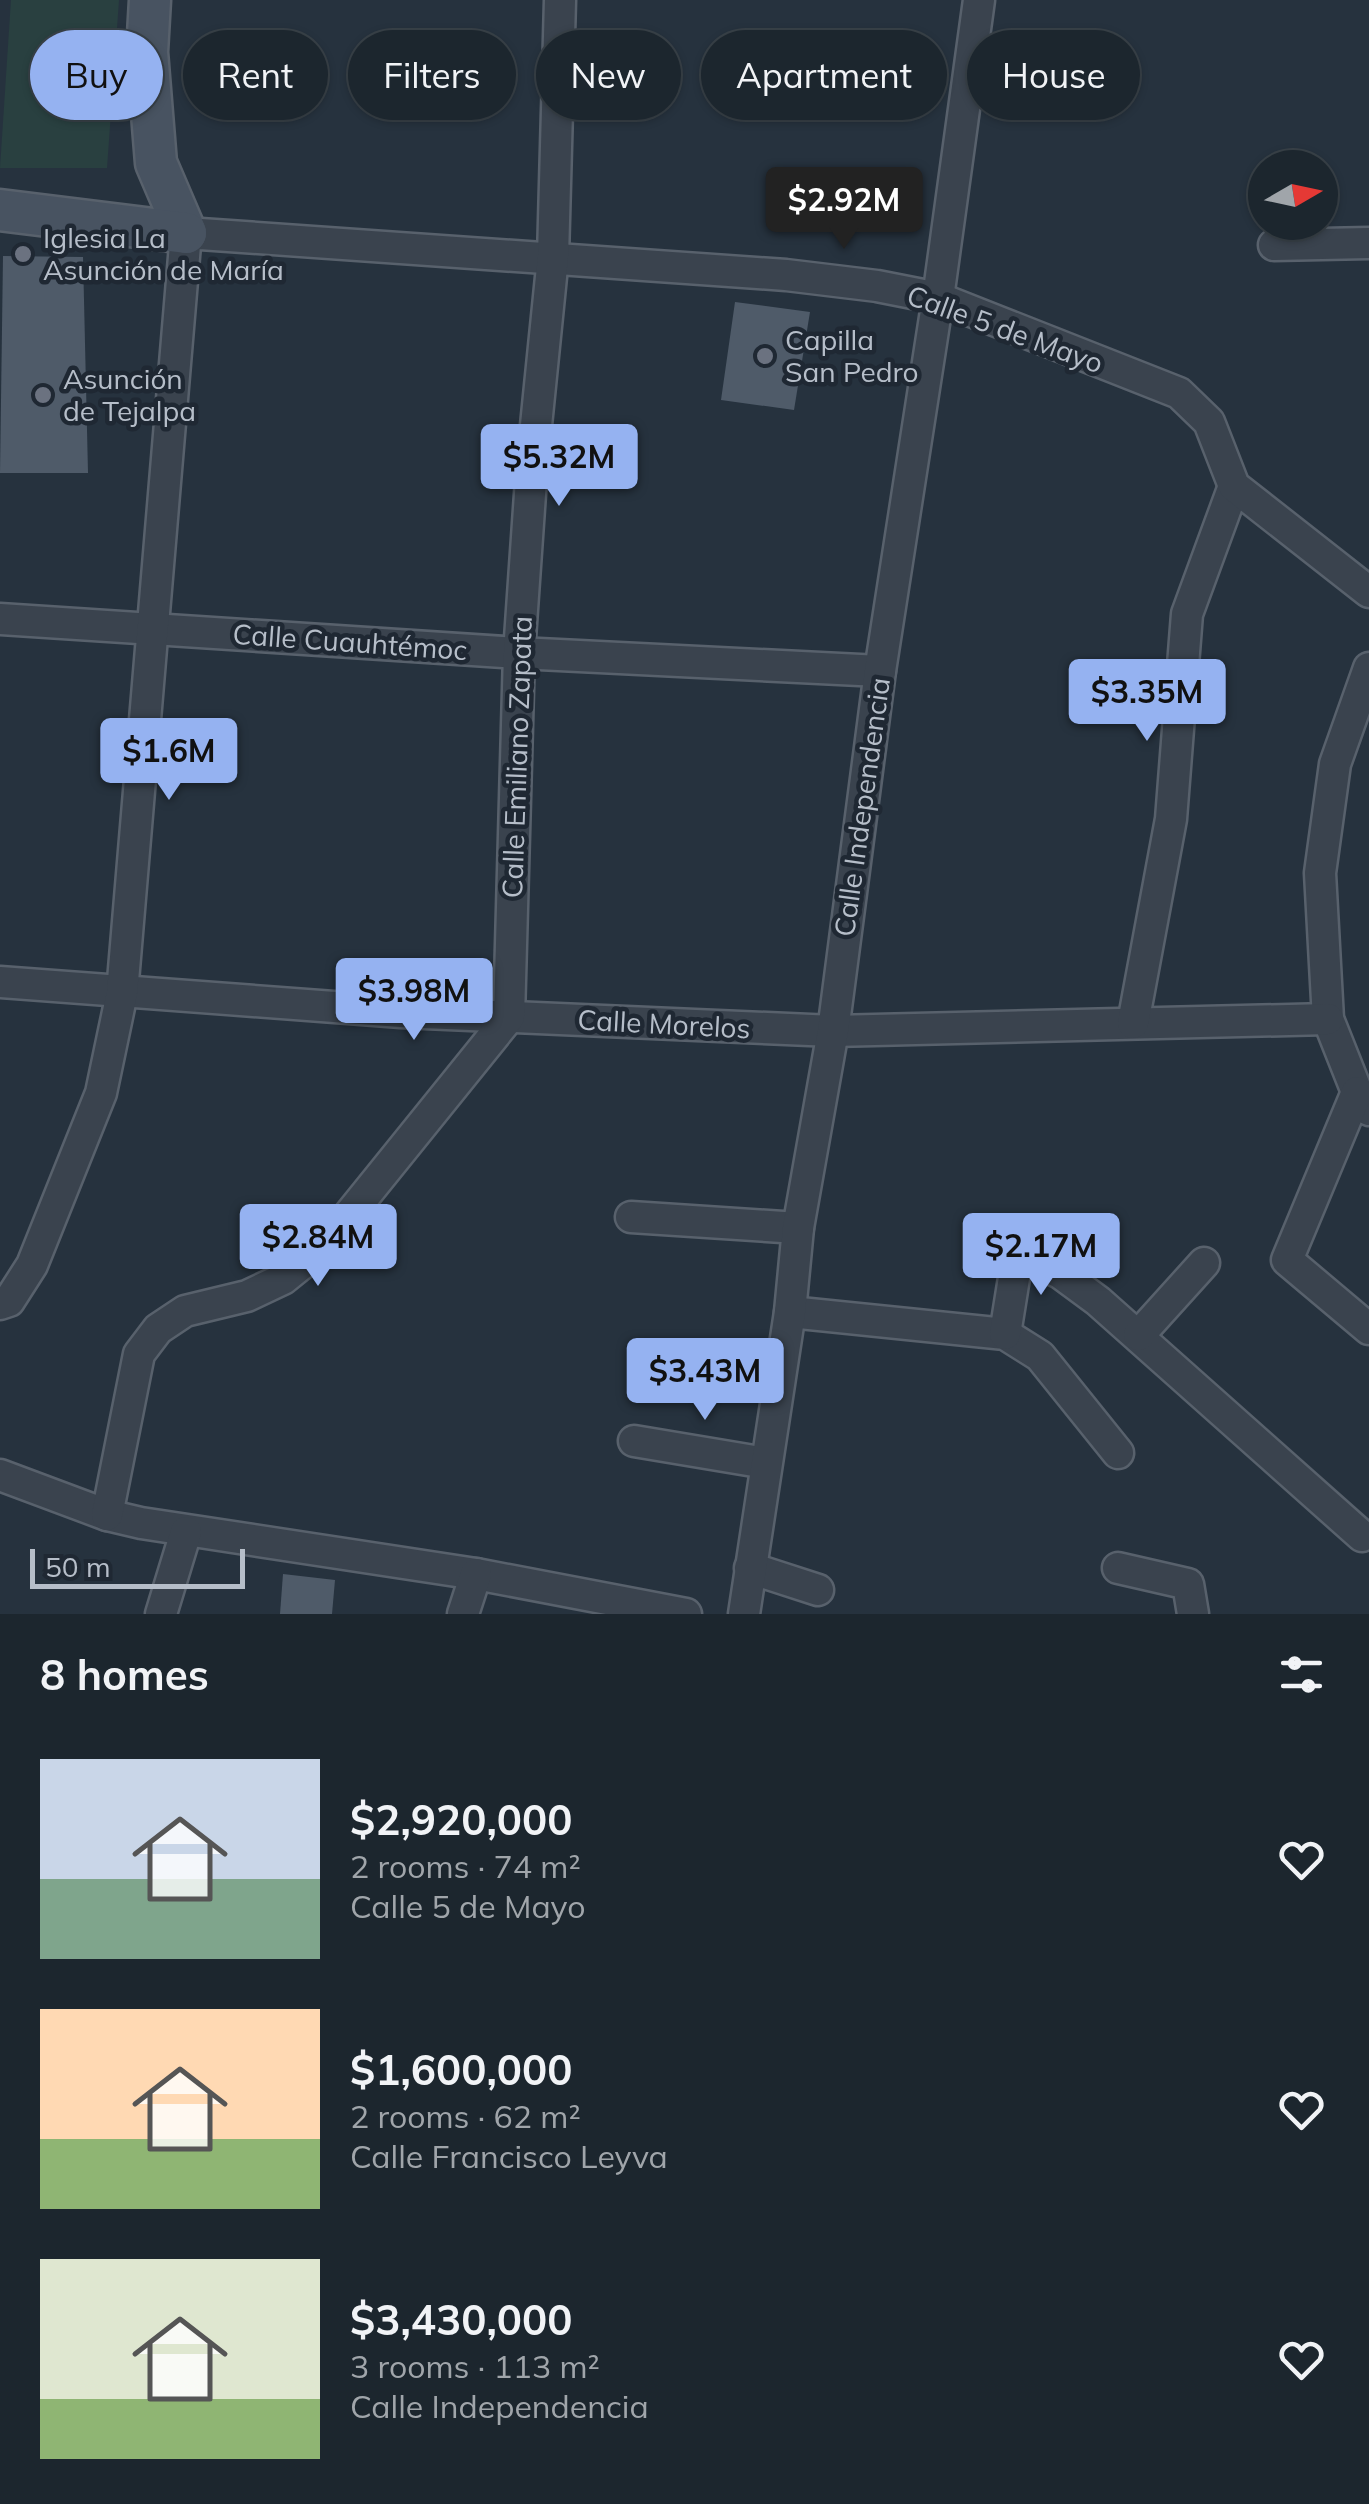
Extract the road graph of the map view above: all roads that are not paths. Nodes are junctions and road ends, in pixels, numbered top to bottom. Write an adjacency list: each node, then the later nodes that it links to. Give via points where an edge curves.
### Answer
1 (150, 0): 5 (street, via 156,163)
2 (560, 0): 8 (street, Calle Emiliano Zapata)
3 (979, 0): 9 (street, Calle Independencia)
4 (0, 210): 5 (street)
5 (186, 232): 8 (street, Calle 5 de Mayo); 13 (street)
6 (1369, 243): 7 (street)
7 (1274, 245)
8 (553, 258): 9 (street, Calle 5 de Mayo, via 786,276); 14 (street, Calle Emiliano Zapata)
9 (938, 298): 10 (street, Calle 5 de Mayo, via 1180,393 1209,422); 16 (street, Calle Independencia)
10 (1234, 486): 11 (street); 21 (street, via 1188,614 1170,819)
11 (1369, 592)
12 (0, 620): 13 (street, Calle Cuauhtémoc)
13 (154, 630): 14 (street, Calle Cuauhtémoc); 18 (street)
14 (519, 654): 16 (street, Calle Cuauhtémoc); 19 (street, Calle Emiliano Zapata)
15 (1369, 668): 20 (street, via 1334,764 1320,874)
16 (880, 671): 22 (street, Calle Independencia)
17 (0, 982): 18 (street, Calle Morelos)
18 (122, 993): 19 (street, Calle Morelos); 27 (street, via 101,1094 32,1264 9,1302)
19 (509, 1017): 22 (street, Calle Morelos); 36 (street, via 324,1245 282,1279 184,1312 158,1329 139,1354)
20 (1328, 1019): 21 (street, Calle Morelos); 23 (street)
21 (1132, 1022): 22 (street, Calle Morelos)
22 (833, 1031): 25 (street, Calle Independencia)
23 (1363, 1101): 29 (street, via 1287,1260)
24 (631, 1217): 25 (street)
25 (798, 1228): 28 (street, Calle Independencia)
26 (1204, 1263): 31 (street)
27 (0, 1304)
28 (790, 1312): 30 (street); 34 (street, Calle Independencia)
29 (1369, 1329)
30 (1005, 1334): 31 (street, via 1018,1253 1060,1273); 33 (street, via 1040,1356)
31 (1139, 1335): 38 (street)
32 (634, 1442): 34 (street)
33 (1118, 1453)
34 (766, 1463): 39 (street, Calle Independencia)
35 (0, 1474): 36 (street)
36 (107, 1515): 37 (street)
37 (186, 1532): 41 (street); 44 (street)
38 (1362, 1536)
39 (750, 1568): 42 (street); 47 (street, Calle Independencia)
40 (1118, 1568): 48 (street, via 1188,1584)
41 (476, 1574): 43 (street); 45 (street)
42 (818, 1590)
43 (582, 1604): 46 (street)
44 (161, 1614)
45 (463, 1614)
46 (686, 1614)
47 (744, 1614)
48 (1193, 1614)

